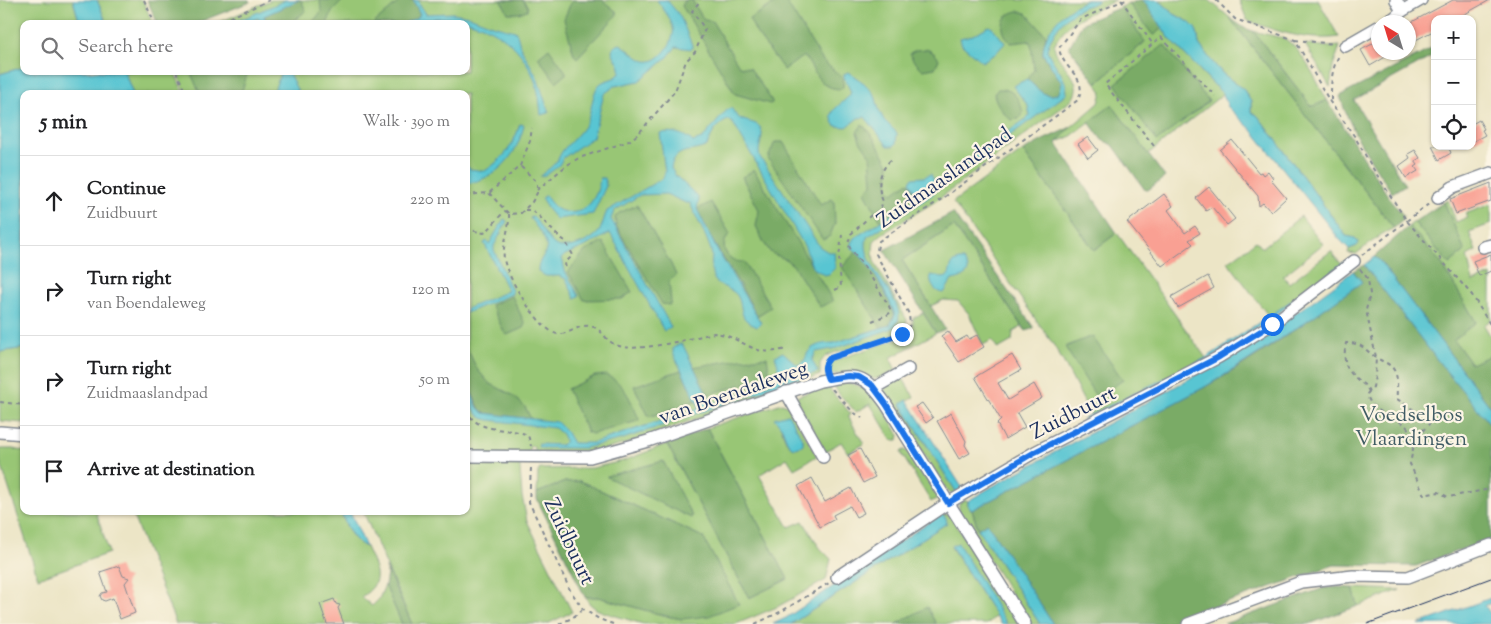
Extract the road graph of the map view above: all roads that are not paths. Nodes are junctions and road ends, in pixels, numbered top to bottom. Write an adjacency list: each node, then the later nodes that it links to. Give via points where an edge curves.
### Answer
1 (1396, 0): 3 (street)
2 (1421, 0): 3 (street)
3 (1402, 10): 4 (street)
4 (1397, 15)
5 (1371, 31): 6 (street)
6 (1345, 46)
7 (1491, 172): 8 (street, via 1453,187)
8 (1438, 198)
9 (1354, 261): 17 (street, Zuidbuurt, via 1272,324 1219,357 1035,452)
10 (908, 369): 11 (street)
11 (874, 388): 12 (street, van Boendaleweg, via 859,377 848,376); 17 (street, van Boendaleweg)
12 (786, 392): 15 (street, van Boendaleweg, via 648,441 590,457); 16 (street)
13 (0, 432): 14 (street)
14 (20, 434)
15 (470, 456)
16 (823, 457)
17 (948, 503): 19 (street, Zuidbuurt); 20 (street, van Boendaleweg)
18 (1491, 545): 21 (street, via 1408,577 1353,576 1301,582)
19 (837, 577)
20 (1025, 624)
21 (1188, 624)

